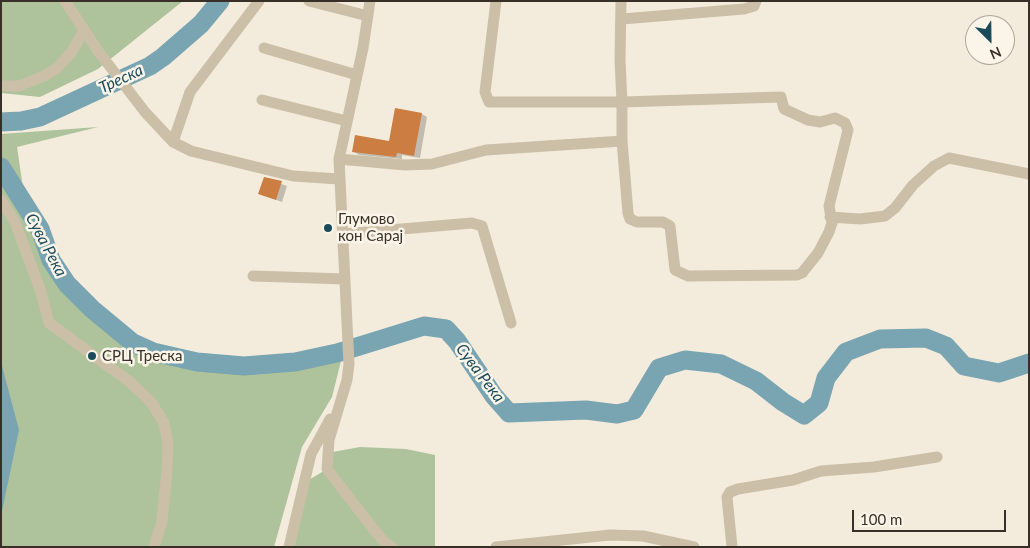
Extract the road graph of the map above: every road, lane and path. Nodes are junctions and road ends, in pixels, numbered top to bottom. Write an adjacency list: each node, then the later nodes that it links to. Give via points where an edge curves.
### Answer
1 (259, 1): 18 (street, via 190,92)
2 (309, 1): 8 (street)
3 (370, 1): 8 (street)
4 (496, 1): 15 (street, via 485,92 489,102)
5 (621, 1): 9 (street)
6 (756, 1): 9 (street, via 754,6 744,9)
7 (66, 3): 10 (street)
8 (368, 16): 12 (street)
9 (622, 20): 15 (street)
10 (84, 30): 13 (street, via 71,53 56,68 19,86); 18 (street)
11 (264, 48): 12 (street)
12 (357, 75): 16 (street)
13 (1, 86)
14 (262, 100): 16 (street)
15 (622, 102): 17 (street); 23 (street, via 781,98 784,109 808,120 820,122 835,118 845,123 848,130 829,206)
16 (347, 121): 19 (street)
17 (622, 141): 19 (street, via 486,150 432,164); 23 (street, via 628,213 634,221 663,222 670,226 675,270 688,276 802,273 829,232)
18 (173, 142): 21 (street, via 191,151 293,176)
19 (339, 159): 21 (street)
20 (1029, 174): 23 (street, via 949,158 934,166 913,185 885,216 860,219)
21 (338, 179): 24 (street)
22 (1, 200): 32 (street, via 15,222 49,323 130,382 151,402 164,423 168,444 167,470 162,521)
23 (830, 217)
24 (343, 234): 26 (street); 27 (street, via 472,223 482,226)
25 (253, 276): 26 (street)
26 (345, 279): 28 (street, via 349,364)
27 (511, 323)
28 (340, 402): 30 (street, via 329,440); 31 (street, via 311,454)
29 (937, 458): 37 (street, via 821,471 730,492 727,497)
30 (327, 469): 31 (street, via 307,481); 34 (street, via 385,543)
31 (302, 491): 33 (street)
32 (154, 547)
33 (289, 547)
34 (392, 547)
35 (496, 547): 36 (street, via 610,535 643,536)
36 (694, 547)
37 (732, 547)

